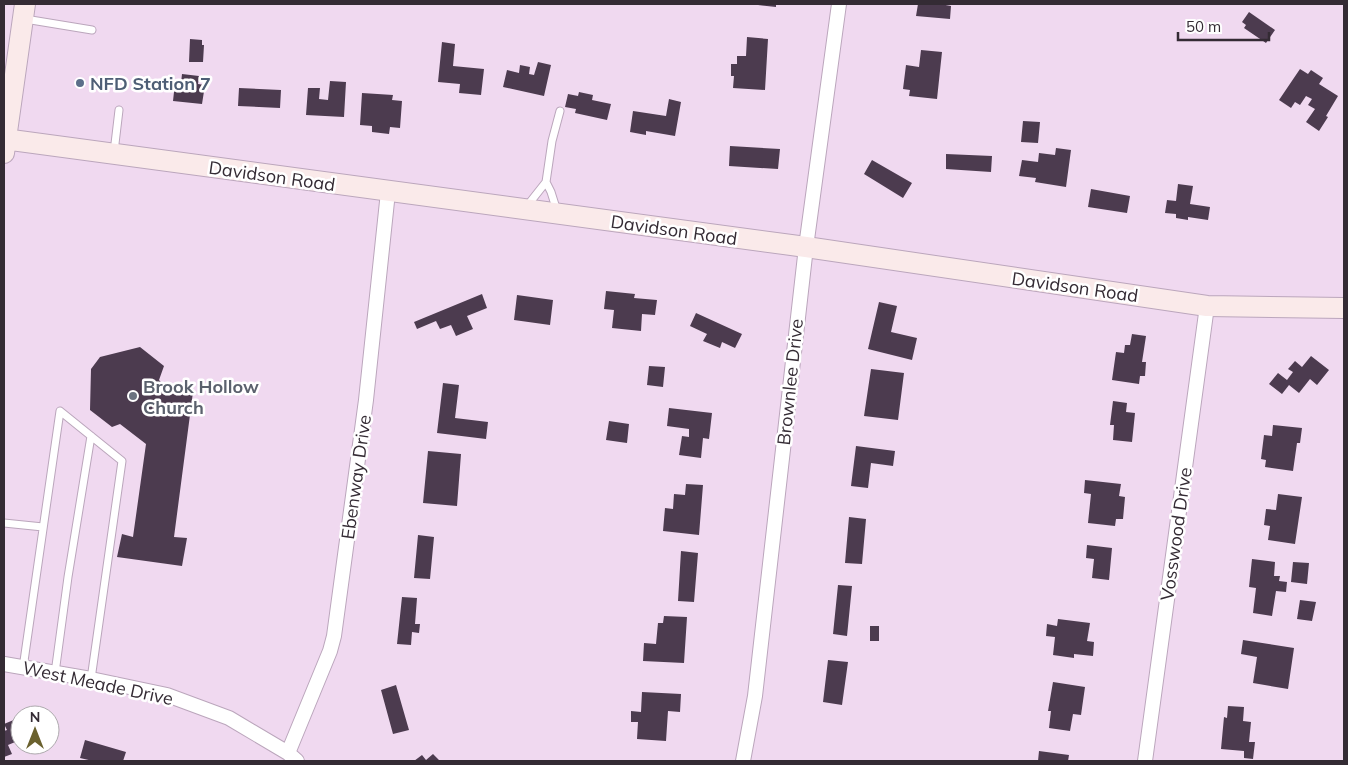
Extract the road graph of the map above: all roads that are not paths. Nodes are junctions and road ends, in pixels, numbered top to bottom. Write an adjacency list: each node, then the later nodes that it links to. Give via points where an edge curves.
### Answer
1 (839, 4): 12 (street, Brownlee Drive)
2 (24, 11): 3 (lane); 6 (street)
3 (92, 30)
4 (119, 110): 7 (lane)
5 (560, 110): 8 (lane)
6 (4, 144): 7 (street, Davidson Road)
7 (114, 154): 9 (street, Davidson Road)
8 (546, 182): 10 (lane); 11 (lane)
9 (388, 192): 10 (street, Davidson Road); 22 (street, Ebenway Drive, via 366,400 334,636)
10 (524, 210): 11 (street, Davidson Road)
11 (558, 215): 12 (street, Davidson Road)
12 (806, 247): 13 (street, Davidson Road); 23 (street, Brownlee Drive, via 755,696)
13 (1206, 306): 14 (street, Davidson Road); 24 (street, Vosswood Drive)
14 (1344, 308)
15 (90, 436): 17 (lane, via 60,411); 20 (lane); 21 (lane, via 122,461)
16 (4, 523): 17 (lane)
17 (43, 527): 19 (lane)
18 (4, 664): 19 (street, West Meade Drive)
19 (23, 668): 20 (street, West Meade Drive)
20 (55, 673): 21 (street, West Meade Drive)
21 (91, 679): 22 (street, West Meade Drive, via 167,695 229,718)
22 (293, 757)
23 (743, 761)
24 (1145, 761)

